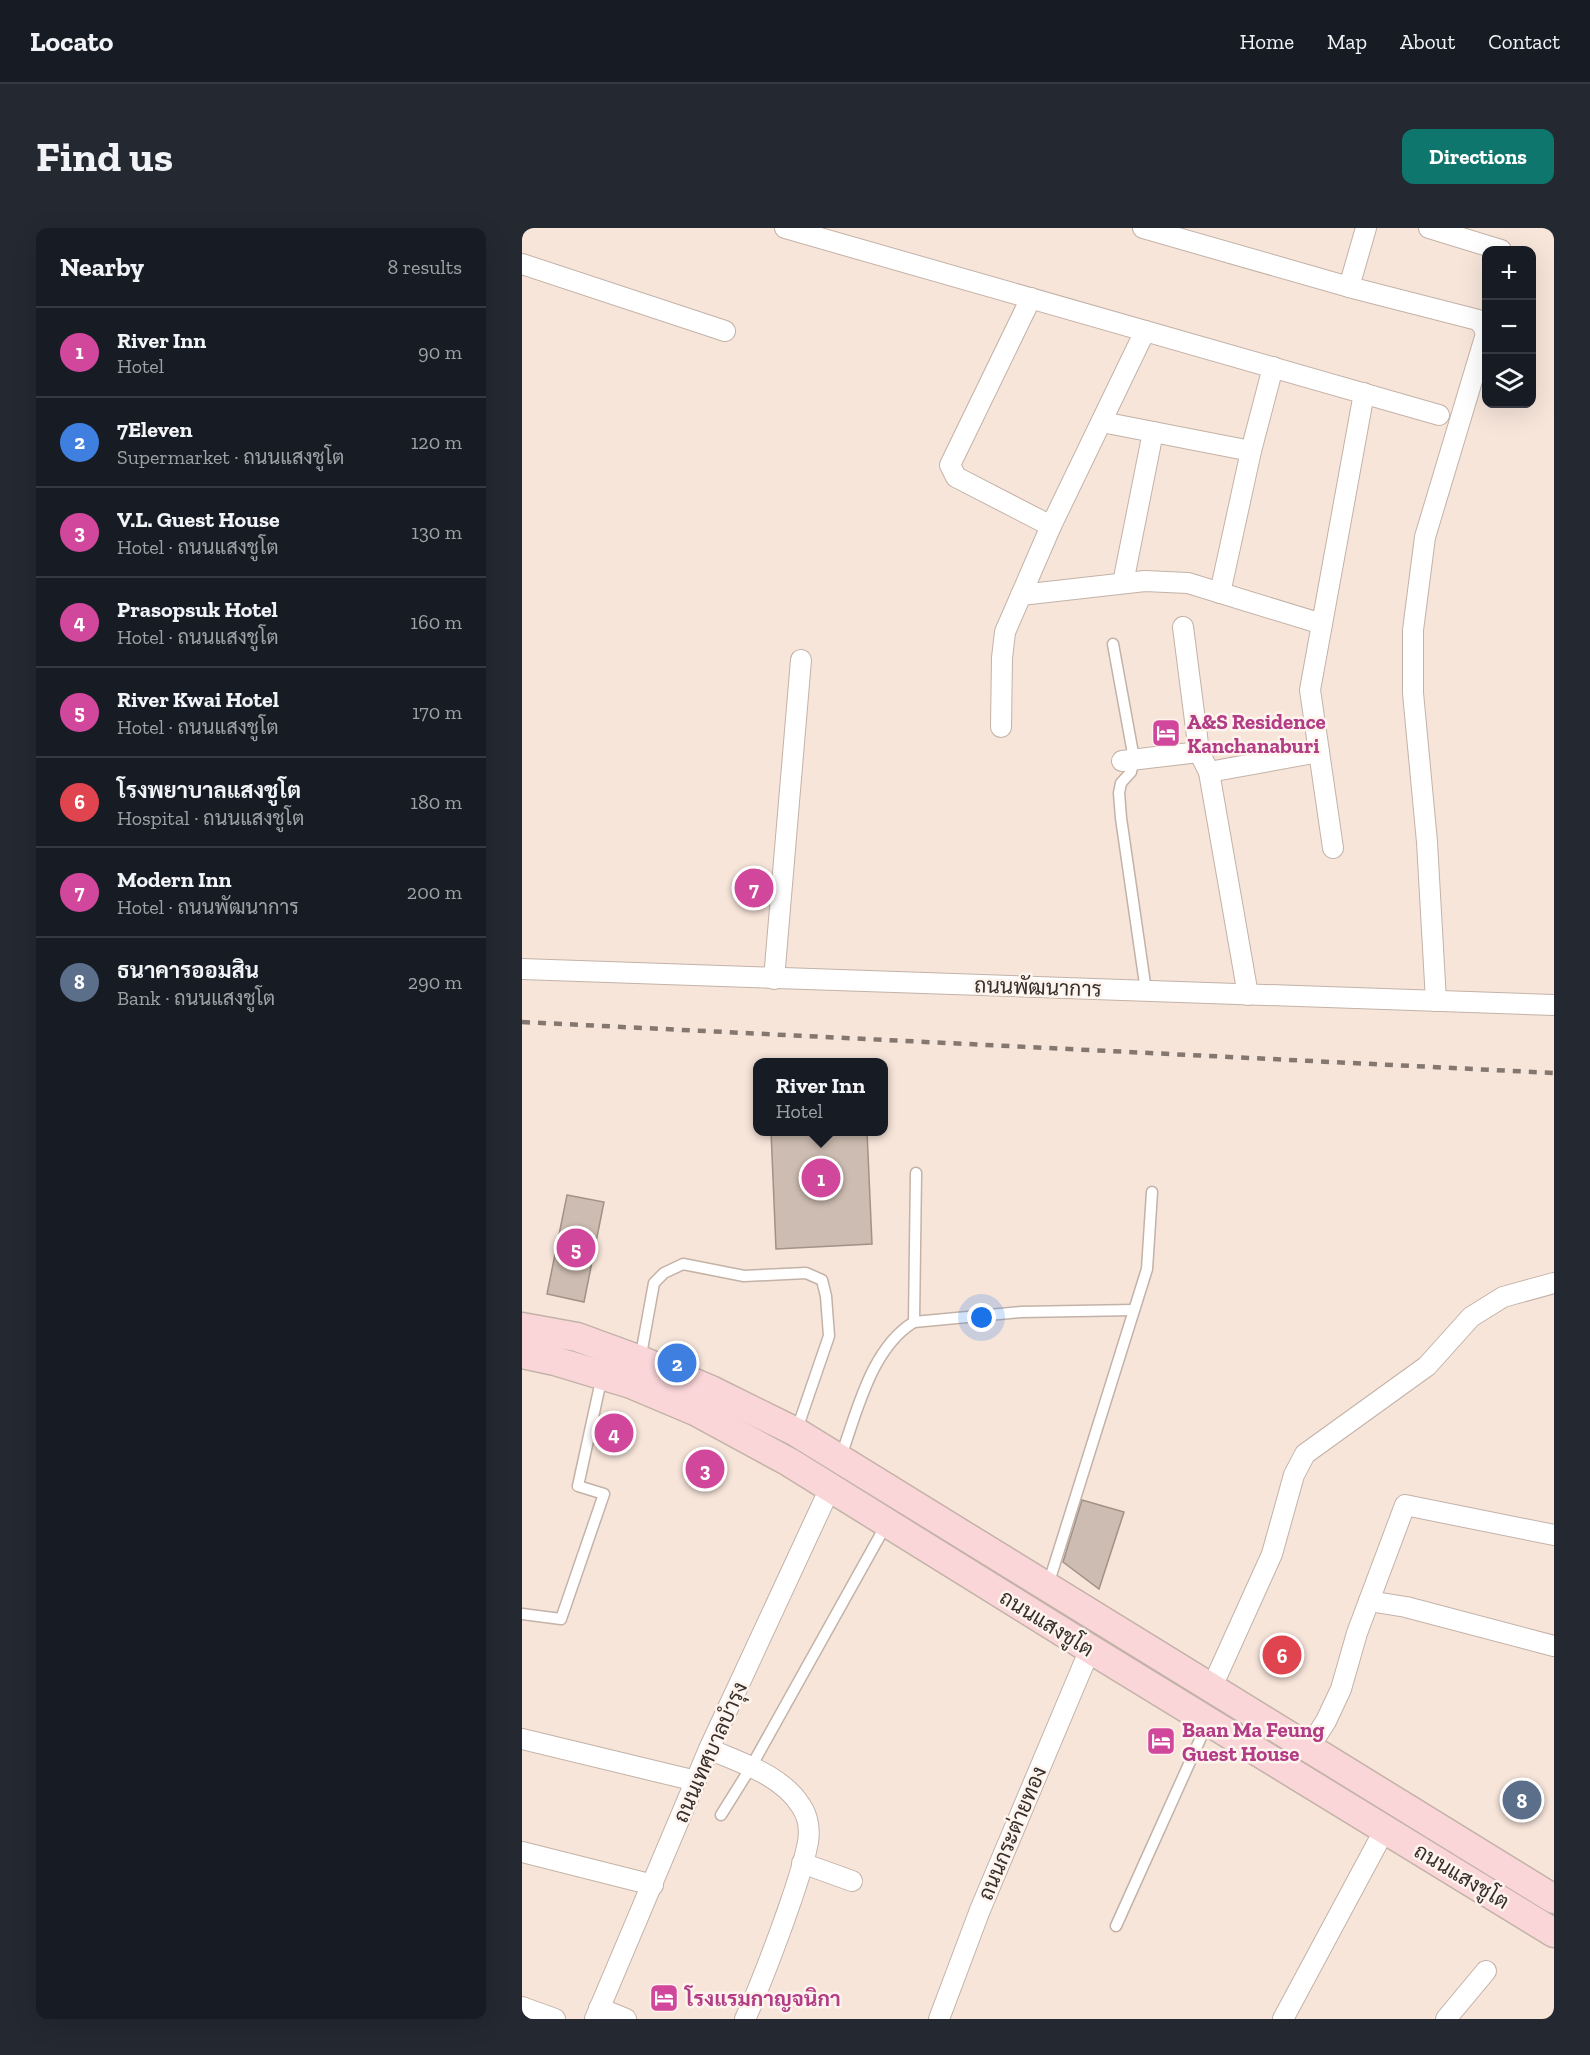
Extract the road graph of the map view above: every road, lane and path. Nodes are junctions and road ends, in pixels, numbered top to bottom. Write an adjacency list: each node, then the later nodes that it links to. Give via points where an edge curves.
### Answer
1 (785, 228): 8 (street)
2 (1143, 228): 7 (street)
3 (1366, 228): 7 (street)
4 (1429, 228): 5 (street)
5 (1488, 246)
6 (522, 264): 9 (street)
7 (1349, 287): 35 (street, via 1478,320 1486,334 1425,537 1413,630 1413,693)
8 (1031, 298): 10 (street); 17 (street, via 950,465 956,477)
9 (725, 331)
10 (1145, 331): 11 (street); 14 (street)
11 (1273, 367): 12 (street); 16 (street)
12 (1364, 393): 13 (street); 21 (street)
13 (1439, 415)
14 (1102, 422): 15 (street); 17 (street)
15 (1153, 432): 16 (street); 18 (street)
16 (1251, 451): 19 (street)
17 (1051, 526): 20 (street)
18 (1123, 583): 19 (street, via 1188,583); 20 (street)
19 (1220, 593): 21 (street)
20 (1021, 595): 25 (street, via 1005,632)
21 (1322, 624): 27 (street, via 1310,690)
22 (1184, 627): 26 (street)
23 (1113, 644): 28 (lane)
24 (801, 660): 32 (street)
25 (1001, 728)
26 (1198, 752): 28 (street); 29 (street)
27 (1319, 752): 29 (street); 30 (street)
28 (1128, 760): 33 (lane, via 1131,772 1121,783 1119,793)
29 (1209, 772): 34 (street)
30 (1333, 848)
31 (522, 969): 32 (street, ถนนพัฒนาการ)
32 (774, 979): 33 (street, ถนนพัฒนาการ)
33 (1146, 991): 34 (street, ถนนพัฒนาการ)
34 (1248, 994): 35 (street, ถนนพัฒนาการ)
35 (1436, 1001): 36 (street, ถนนพัฒนาการ)
36 (1554, 1005)
37 (916, 1173): 41 (lane)
38 (1152, 1192): 40 (lane, via 1149,1257)
39 (1554, 1283): 56 (street, via 1503,1297 1471,1317 1427,1366 1305,1454 1294,1475 1272,1554)
40 (1134, 1310): 41 (lane, via 1021,1312); 51 (lane)
41 (914, 1322): 47 (lane, via 889,1343 873,1370)
42 (522, 1327): 44 (main road, ถนนแสงชูโต, via 577,1337)
43 (522, 1353): 45 (main road, ถนนแสงชูโต)
44 (635, 1372): 45 (main road, ถนนแสงชูโต); 46 (main road, ถนนแสงชูโต, via 711,1390); 46 (lane, via 654,1283 664,1273 683,1264 744,1276 813,1275 822,1280 829,1336); 48 (main road, ถนนแสงชูโต)
45 (603, 1375): 53 (lane, via 578,1486 604,1494 600,1506 561,1619)
46 (796, 1432): 47 (main road, ถนนแสงชูโต)
47 (839, 1460): 51 (main road, ถนนแสงชูโต)
48 (830, 1488): 49 (main road, ถนนแสงชูโต); 59 (street, ถนนเทศบาลบำรุง)
49 (887, 1523): 55 (main road, ถนนแสงชูโต); 61 (lane)
50 (1554, 1535): 52 (street, via 1405,1505)
51 (1047, 1588): 56 (main road, ถนนแสงชูโต)
52 (1369, 1601): 54 (street); 60 (street, via 1341,1689)
53 (522, 1614)
54 (1554, 1646)
55 (1090, 1649): 57 (main road, ถนนแสงชูโต); 78 (street, ถนนกระต่ายทอง)
56 (1212, 1689): 60 (main road, ถนนแสงชูโต)
57 (1208, 1721): 64 (main road, ถนนแสงชูโต); 70 (lane)
58 (522, 1739): 62 (street)
59 (709, 1749): 61 (street); 62 (street, ถนนเทศบาลบำรุง)
60 (1308, 1749): 69 (main road, ถนนแสงชูโต)
61 (751, 1767): 63 (lane); 66 (street, via 783,1785 804,1811 808,1841)
62 (696, 1781): 68 (street, ถนนเทศบาลบำรุง)
63 (721, 1815)
64 (1385, 1829): 71 (main road, ถนนแสงชูโต); 79 (street)
65 (522, 1852): 68 (street)
66 (802, 1863): 67 (street); 77 (street, via 766,1972)
67 (852, 1881)
68 (653, 1885): 74 (street, ถนนเทศบาลบำรุง)
69 (1554, 1899)
70 (1116, 1926)
71 (1554, 1933)
72 (1486, 1971): 80 (street)
73 (522, 2007): 75 (street)
74 (597, 2013): 76 (street)
75 (555, 2019)
76 (626, 2019)
77 (745, 2019)
78 (939, 2019)
79 (1283, 2019)
80 (1446, 2019)

